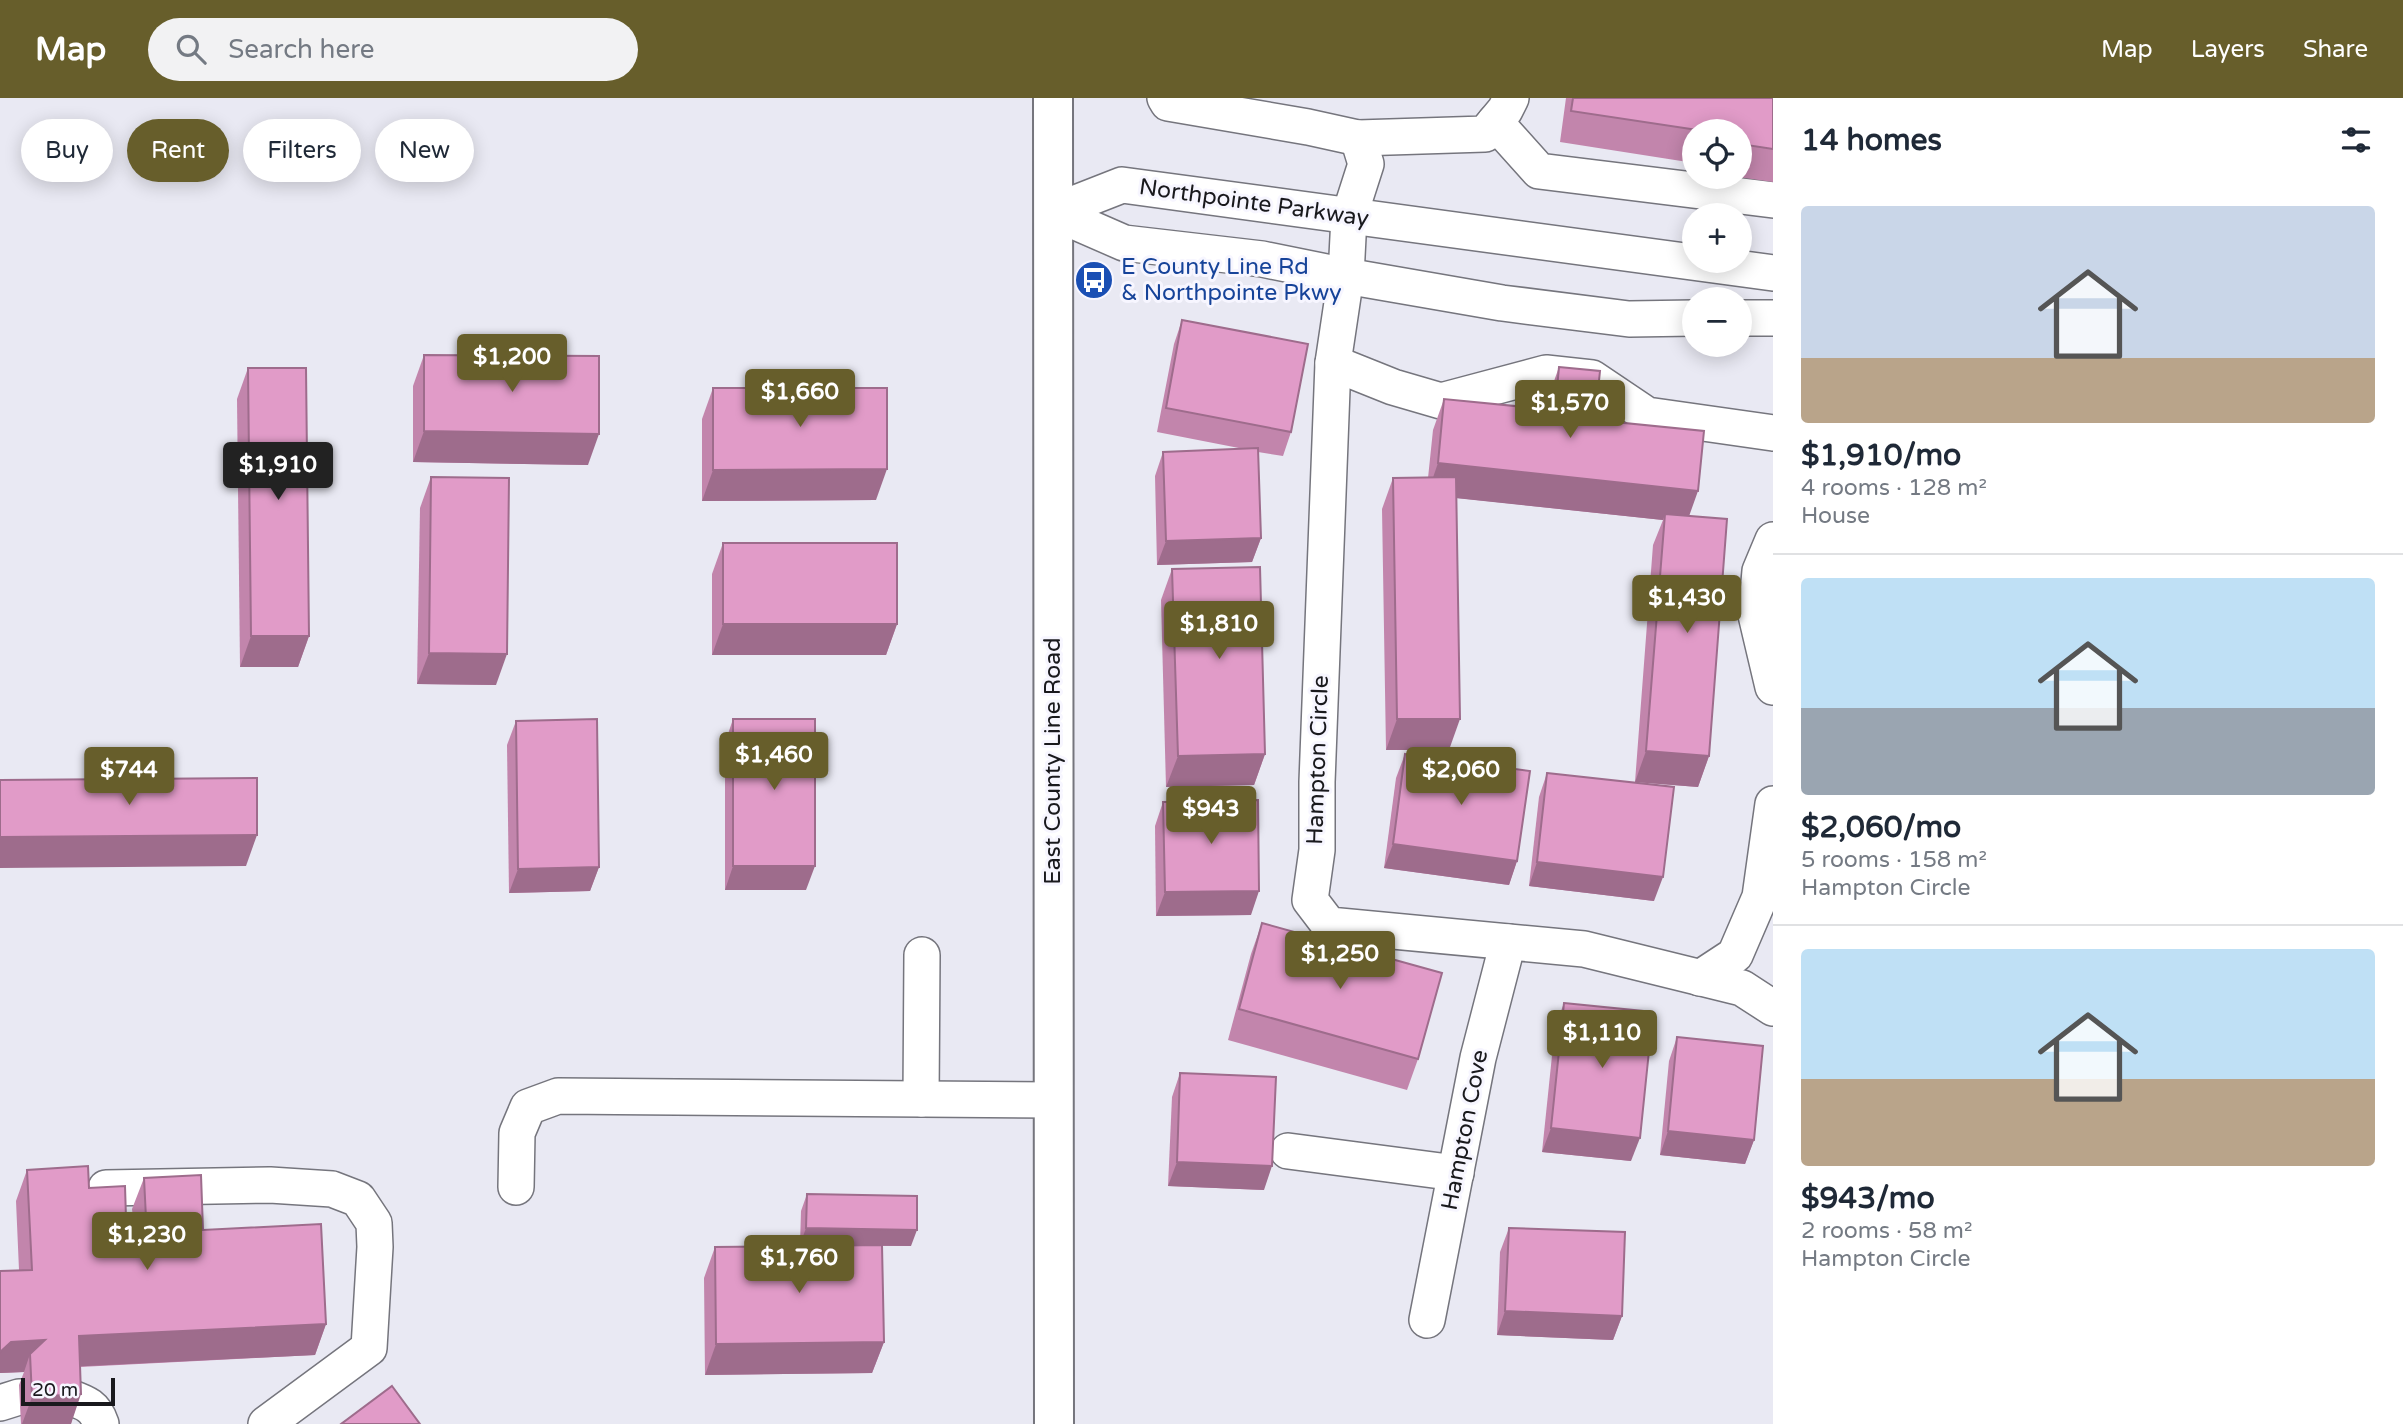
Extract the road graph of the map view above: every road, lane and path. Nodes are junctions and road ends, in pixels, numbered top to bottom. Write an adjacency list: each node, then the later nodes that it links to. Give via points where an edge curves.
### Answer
1 (1053, 98): 6 (main road, East County Line Road)
2 (1165, 98): 4 (street, via 1168,103)
3 (1503, 110): 4 (street, via 1485,134); 5 (street, via 1539,171)
4 (1359, 138): 7 (street, Hampton Circle, via 1366,164)
5 (1773, 200)
6 (1053, 212): 7 (street, Northpointe Parkway, via 1122,185); 9 (street, via 1124,243 1262,259); 23 (main road, East County Line Road)
7 (1349, 217): 8 (street, Northpointe Parkway); 9 (street, Hampton Circle)
8 (1773, 273)
9 (1346, 276): 10 (street, via 1629,319); 13 (street, Hampton Circle)
10 (1682, 318)
11 (1752, 318): 12 (street)
12 (1773, 318)
13 (1333, 363): 14 (street, via 1441,401 1546,373 1591,378 1647,415); 18 (street, Hampton Circle, via 1317,850 1310,900 1329,925)
14 (1773, 433)
15 (1773, 540): 16 (street, via 1760,570 1756,614)
16 (1773, 687)
17 (1773, 804): 20 (street, via 1760,897 1735,955)
18 (1508, 942): 20 (street, Hampton Circle, via 1584,949); 25 (street, Hampton Cove, via 1478,1058)
19 (922, 955): 22 (street)
20 (1700, 978): 21 (street, Hampton Circle, via 1742,988)
21 (1773, 1008)
22 (921, 1099): 23 (street); 26 (street, via 558,1096 528,1107 517,1133)
23 (1054, 1100): 32 (main road, East County Line Road)
24 (1288, 1151): 25 (street)
25 (1456, 1173): 28 (street, Hampton Cove)
26 (516, 1187)
27 (106, 1188): 31 (street, via 270,1185 332,1189 358,1199 374,1223 375,1235 369,1348)
28 (1427, 1320)
29 (69, 1397): 30 (street, via 97,1412)
30 (101, 1424)
31 (266, 1424)
32 (1054, 1424)

